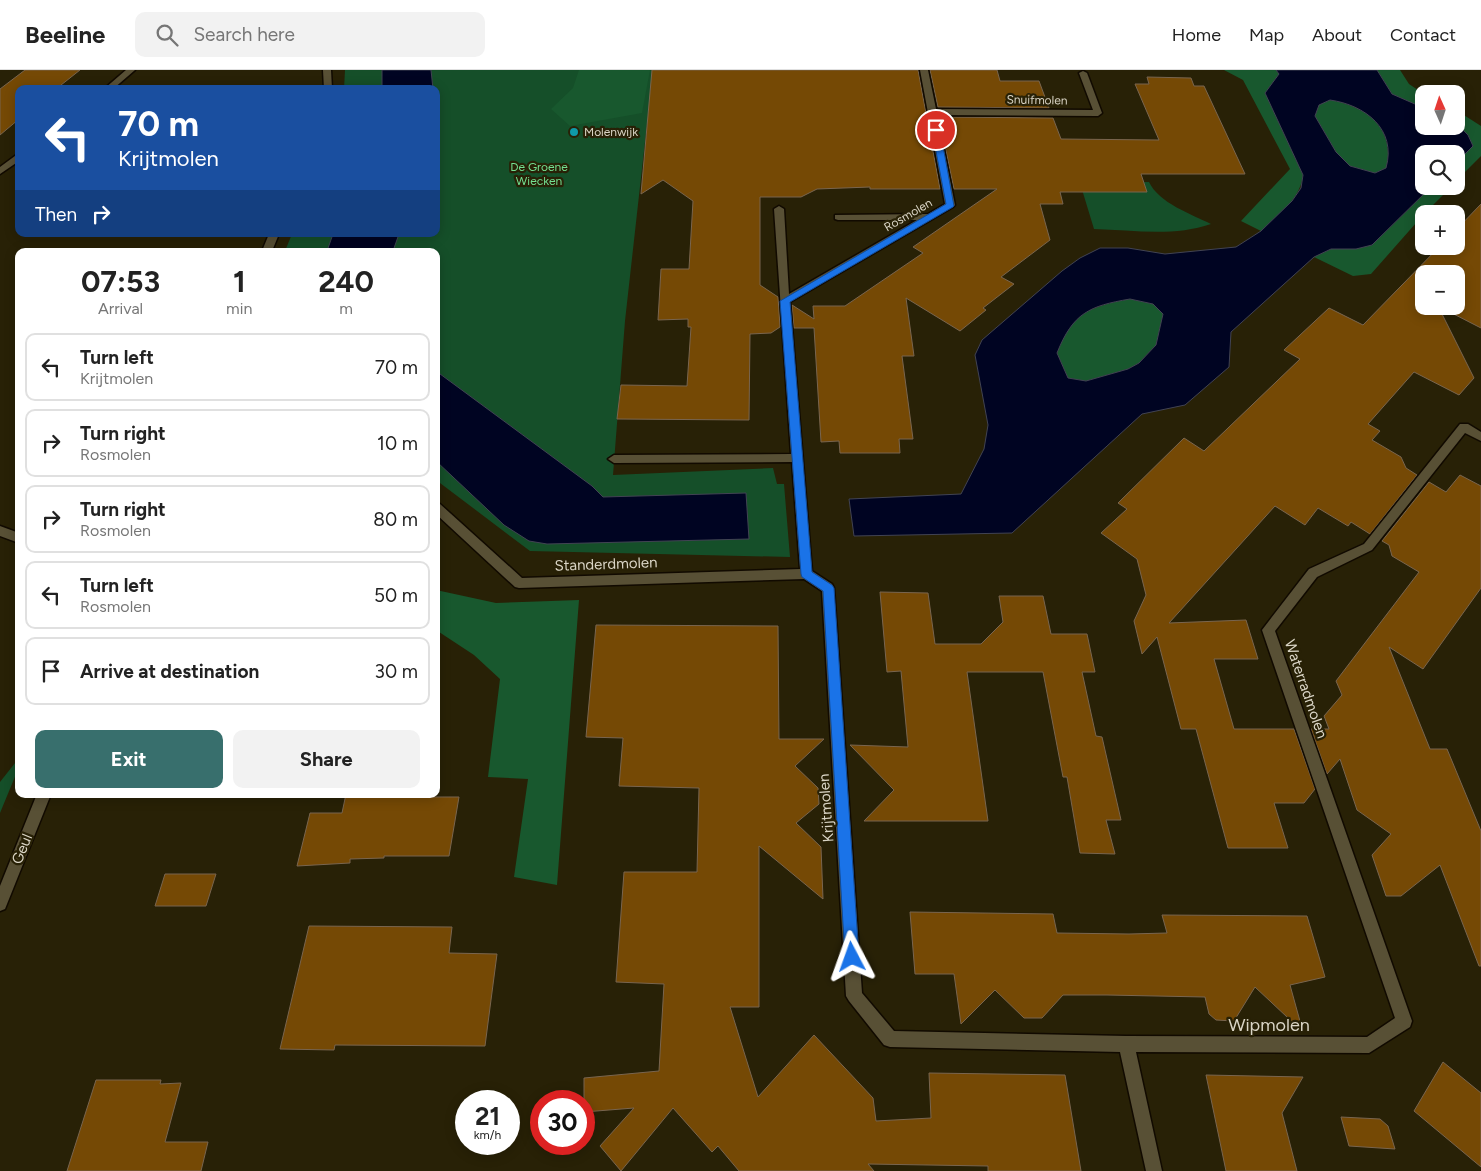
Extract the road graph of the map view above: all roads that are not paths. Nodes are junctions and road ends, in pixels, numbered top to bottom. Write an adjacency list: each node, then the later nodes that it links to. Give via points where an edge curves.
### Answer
1 (131, 70): 5 (street)
2 (327, 70): 6 (street)
3 (924, 70): 7 (street, Rosmolen)
4 (1083, 72): 7 (street, Snuifmolen, via 1098,113)
5 (113, 85)
6 (328, 85)
7 (933, 112): 12 (street, Rosmolen, via 950,206)
8 (15, 159): 9 (street)
9 (0, 171)
10 (779, 209): 13 (street)
11 (838, 217): 12 (street)
12 (931, 217): 13 (street, Rosmolen)
13 (785, 301): 15 (street)
14 (1481, 437): 23 (street, Waterradmolen, via 1464,427 1368,547 1313,573 1268,630)
15 (797, 458): 16 (street); 20 (street)
16 (614, 459)
17 (440, 512): 20 (street, Standerdmolen, via 519,583)
18 (0, 532): 19 (street)
19 (15, 537)
20 (806, 574): 24 (street, Krijtmolen, via 828,588 854,996)
21 (42, 798): 22 (street, Geul)
22 (0, 904)
23 (1404, 1021): 25 (street, Wipmolen, via 1369,1045)
24 (890, 1039): 25 (street, Wipmolen)
25 (1126, 1044): 26 (street)
26 (1154, 1171)

